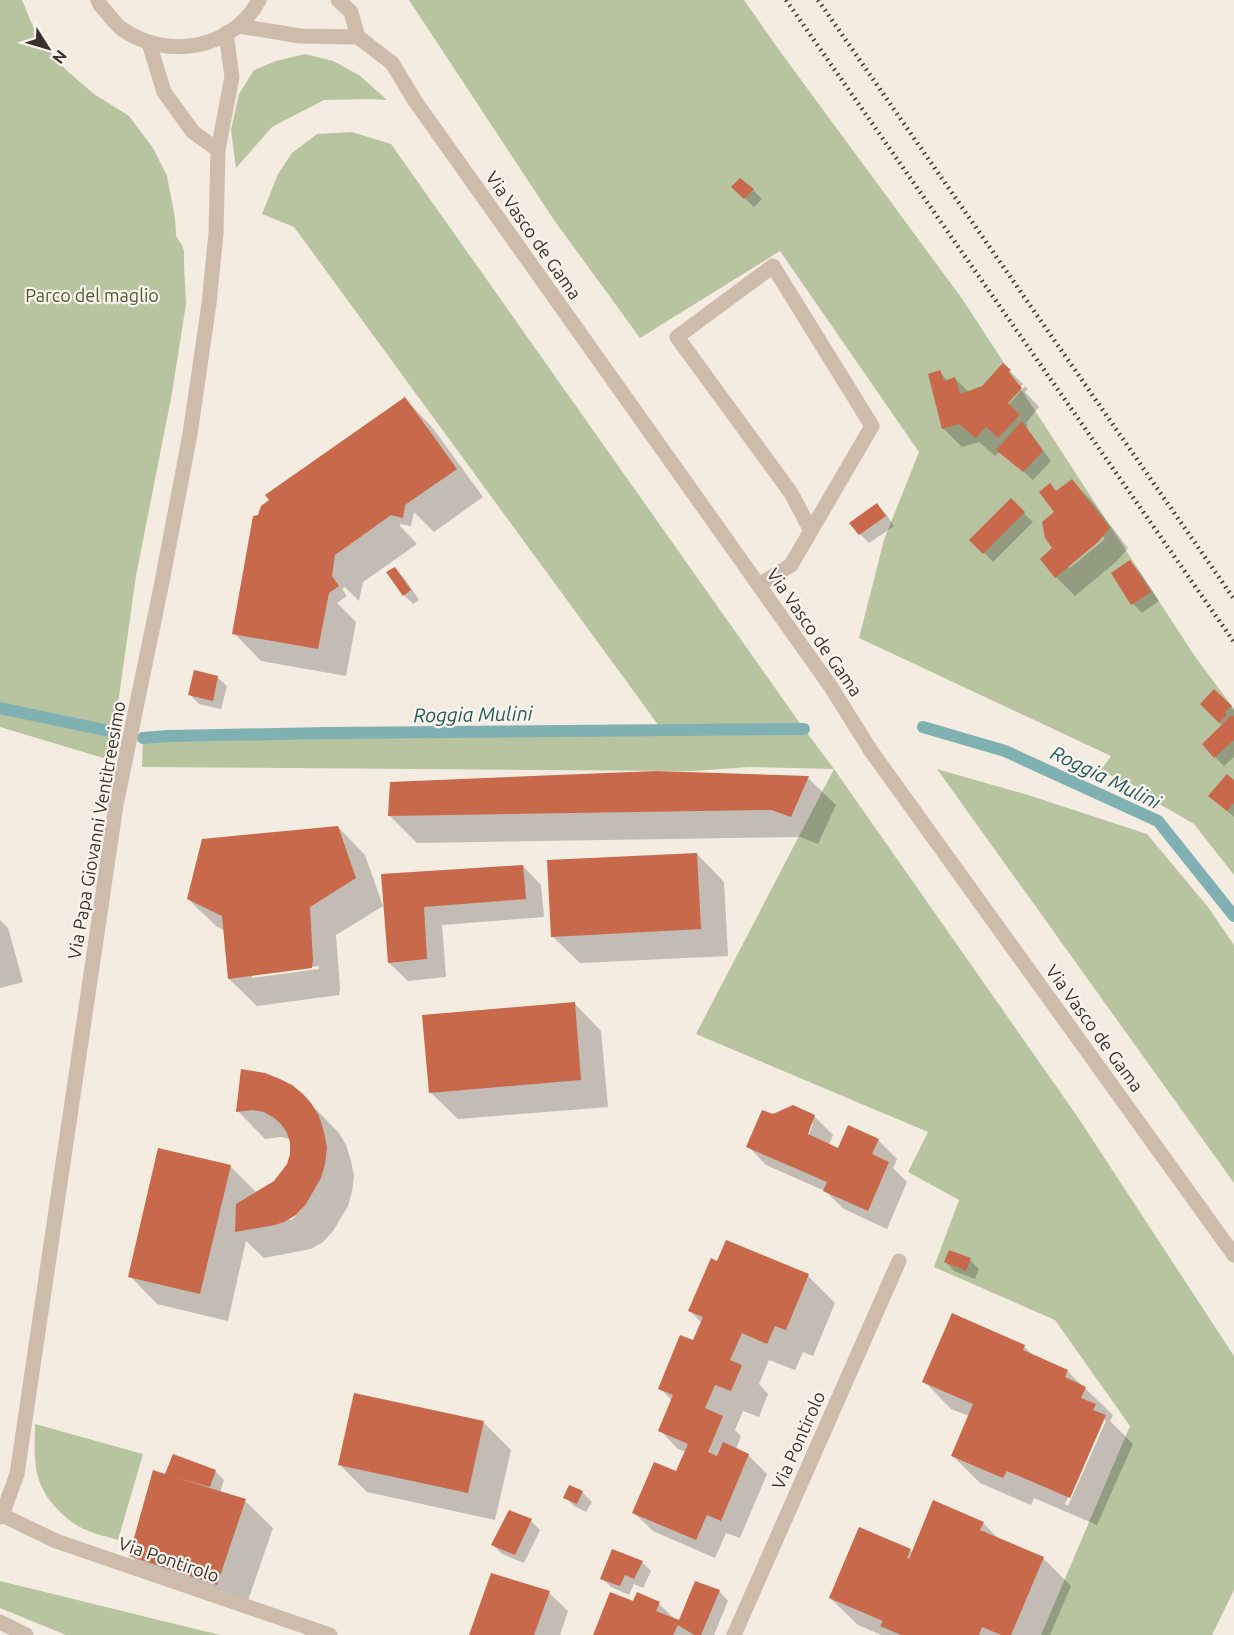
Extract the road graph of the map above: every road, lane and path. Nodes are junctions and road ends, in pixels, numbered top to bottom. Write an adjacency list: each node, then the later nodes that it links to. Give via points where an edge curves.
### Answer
1 (98, 0): 6 (street, via 121,28)
2 (259, 0): 4 (street)
3 (338, 0): 5 (street, via 351,12)
4 (233, 29): 5 (street); 6 (street, via 211,42 180,48); 7 (street, Via Papa Giovanni Ventitreesimo, via 232,77)
5 (358, 37): 9 (street, Via Vasco de Gama, via 392,63 415,101)
6 (149, 43): 7 (street, via 164,92 193,132)
7 (218, 150): 12 (street, Via Papa Giovanni Ventitreesimo, via 212,279 190,434 116,805 17,1474)
8 (810, 529): 8 (street, via 872,426 773,266 677,337 791,493); 9 (street, via 790,565)
9 (759, 585): 10 (street, Via Vasco de Gama, via 871,750)
10 (1234, 1255)
11 (899, 1261): 16 (street, Via Pontirolo)
12 (1, 1516): 15 (street, Via Pontirolo, via 56,1541)
13 (0, 1622): 14 (street)
14 (27, 1635)
15 (330, 1635)
16 (734, 1635)

